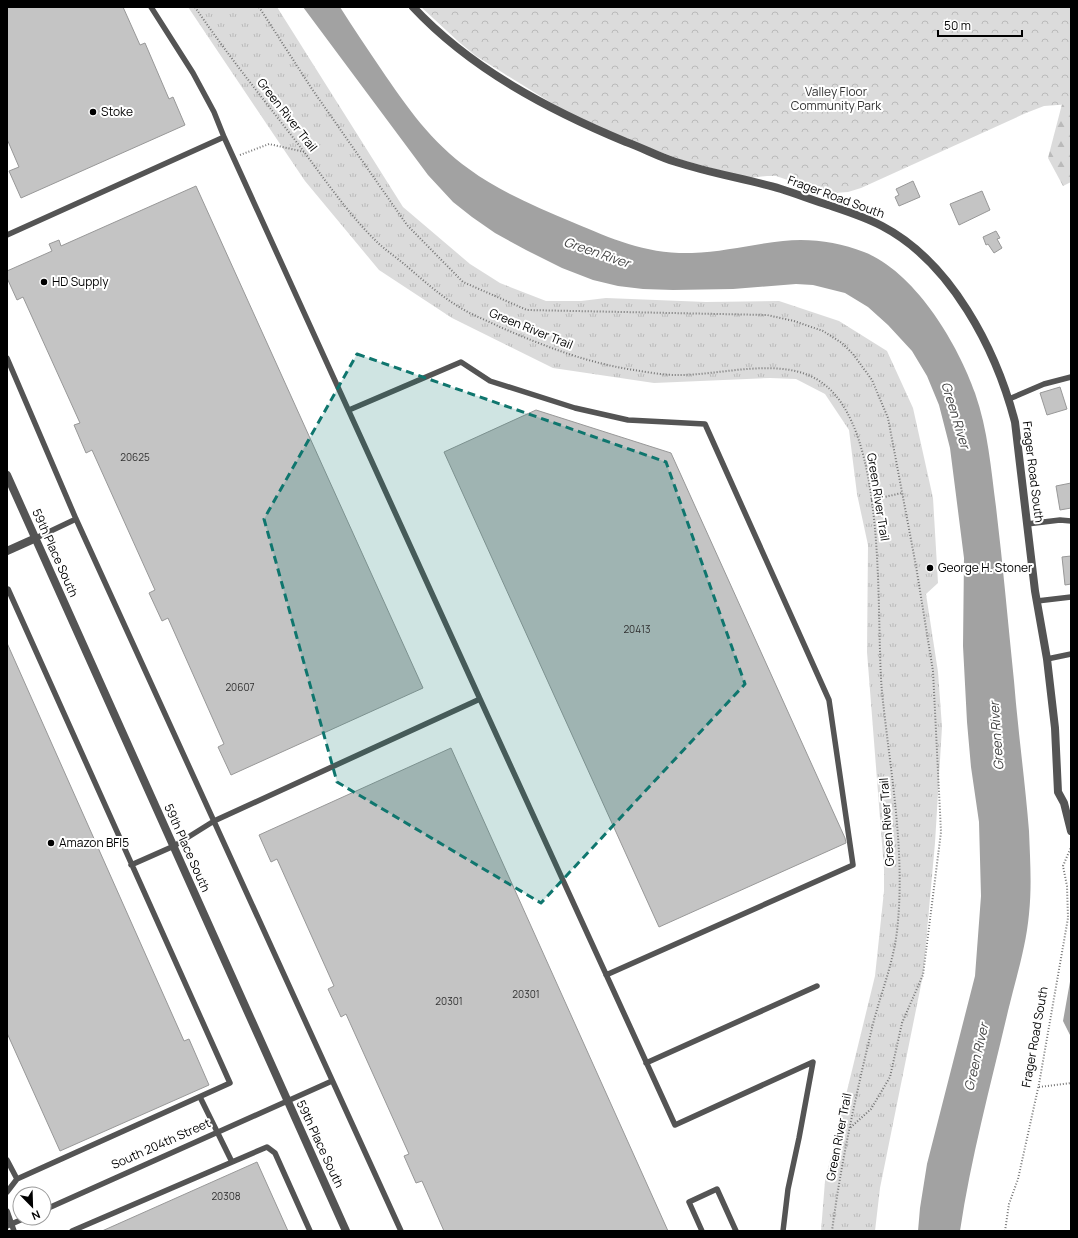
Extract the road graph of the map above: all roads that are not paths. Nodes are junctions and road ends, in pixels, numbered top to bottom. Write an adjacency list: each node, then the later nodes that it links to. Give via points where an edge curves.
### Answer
1 (151, 7): 3 (lane, via 193,73)
2 (413, 7): 7 (street, Frager Road South, via 433,28 497,78 586,125 676,162 780,189 854,214 897,235 924,257 961,302 982,338)
3 (224, 137): 4 (lane); 8 (lane)
4 (7, 235)
5 (7, 358): 10 (lane)
6 (1071, 377): 7 (lane, via 1044,384)
7 (1008, 399): 12 (street, Frager Road South, via 1015,422)
8 (349, 410): 20 (lane); 26 (lane, via 461,362 490,381 575,408 628,420 705,424 829,700 853,865)
9 (7, 475): 13 (street, 59th Place South)
10 (76, 519): 13 (lane); 22 (lane)
11 (1071, 521): 12 (lane)
12 (1027, 524): 17 (street, Frager Road South)
13 (36, 538): 14 (street); 24 (street, 59th Place South)
14 (7, 551)
15 (7, 589): 25 (lane)
16 (1071, 598): 17 (lane)
17 (1037, 600): 19 (street, Frager Road South)
18 (1071, 654): 19 (lane)
19 (1047, 659): 21 (street, Frager Road South, via 1055,728 1058,792)
20 (480, 699): 22 (lane); 26 (lane)
21 (1068, 803): 23 (street, Frager Road South)
22 (214, 821): 24 (lane); 29 (lane)
23 (1071, 831)
24 (174, 846): 25 (lane); 31 (street, 59th Place South)
25 (131, 864): 30 (lane, via 230,1083)
26 (606, 975): 28 (lane)
27 (817, 986): 28 (lane)
28 (646, 1063): 47 (lane, via 675,1125 813,1062 788,1189)
29 (332, 1081): 31 (lane, South 204th Street); 44 (lane)
30 (200, 1097): 32 (lane); 35 (lane)
31 (287, 1101): 32 (lane, South 204th Street); 43 (street, 59th Place South)
32 (217, 1132): 34 (lane); 37 (lane, South 204th Street)
33 (7, 1160): 35 (lane)
34 (232, 1162): 41 (lane); 42 (lane, via 267,1147 275,1152)
35 (17, 1179): 36 (lane)
36 (7, 1192)
37 (52, 1206)
38 (7, 1212): 39 (lane)
39 (9, 1225): 40 (lane)
40 (14, 1231)
41 (72, 1231)
42 (310, 1231)
43 (346, 1231)
44 (401, 1231)
45 (702, 1231): 46 (lane, via 689,1202 717,1189)
46 (736, 1231)
47 (783, 1231)

